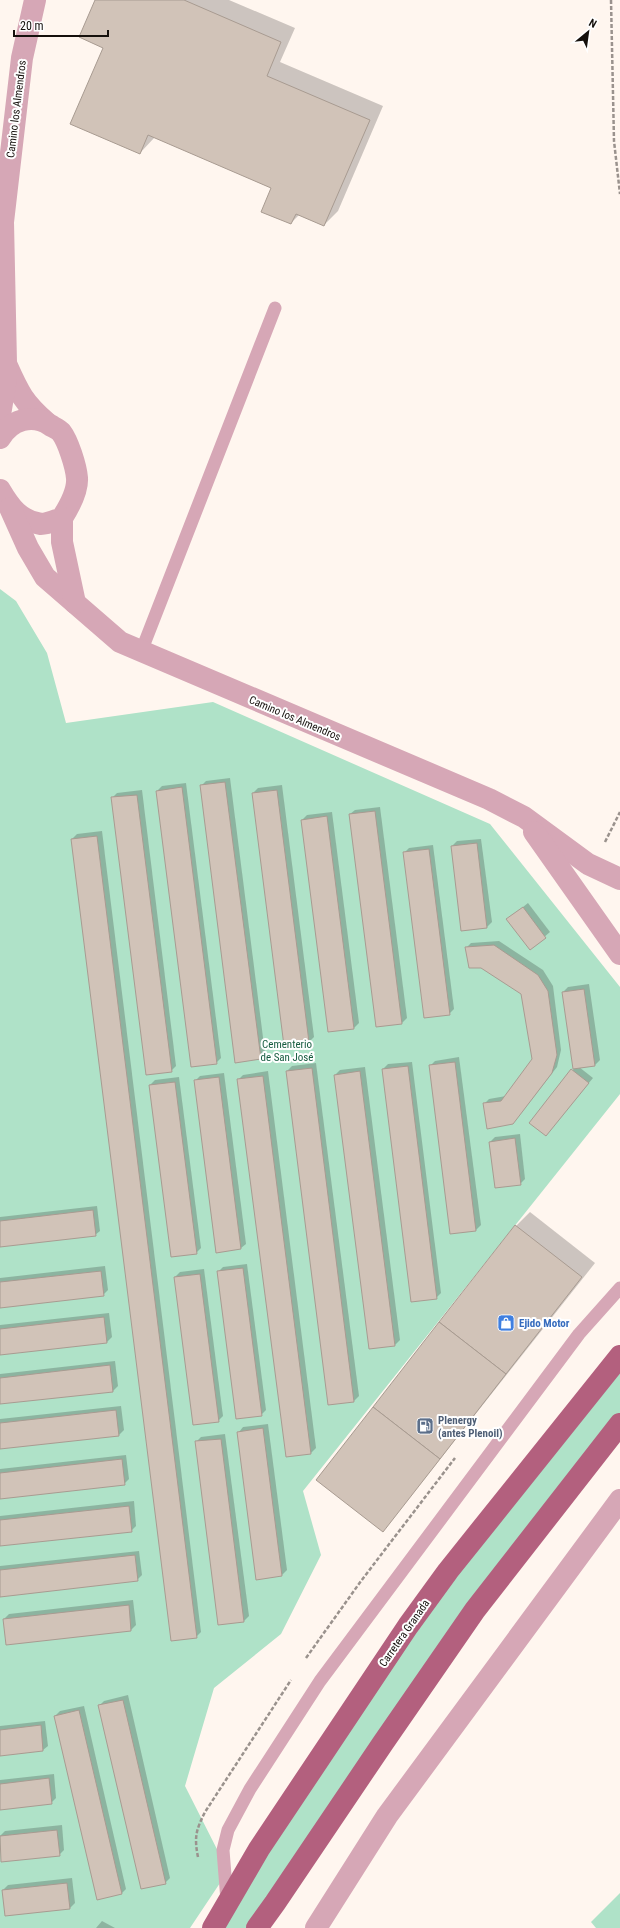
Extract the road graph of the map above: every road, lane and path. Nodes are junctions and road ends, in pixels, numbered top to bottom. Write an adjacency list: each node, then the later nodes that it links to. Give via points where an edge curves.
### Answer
1 (35, 0): 5 (street, Camino los Almendros, via 22,58 3,222)
2 (611, 0): 3 (path, via 614,141)
3 (620, 194)
4 (275, 308): 12 (lane)
5 (6, 363): 6 (street, Camino los Almendros); 7 (street, Camino los Almendros, via 18,392 30,408)
6 (0, 415)
7 (46, 422): 8 (street, via 28,418 13,424); 10 (street, Camino los Almendros, via 60,431 71,454 77,479 71,503)
8 (0, 438)
9 (5, 499): 10 (street, via 26,519 43,524); 11 (street, Camino los Almendros, via 45,577)
10 (62, 518): 11 (street, via 62,542)
11 (76, 603): 12 (street, Camino los Almendros, via 120,642)
12 (141, 652): 14 (street, Camino los Almendros, via 489,799)
13 (620, 812): 15 (path, via 608,838)
14 (524, 817): 15 (street, Camino los Almendros); 17 (street, Camino los Almendros)
15 (588, 864): 16 (street, Camino los Almendros)
16 (620, 879)
17 (573, 888): 18 (street, Camino los Almendros); 19 (street, Camino los Almendros)
18 (620, 932)
19 (620, 954)
20 (620, 1288): 24 (lane, via 579,1334 320,1681 250,1789 228,1830 223,1850)
21 (620, 1356): 24 (main road, Carretera Granada, via 448,1571 408,1626 259,1849)
22 (620, 1424): 27 (main road, via 474,1610)
23 (620, 1500): 25 (street, via 387,1816)
24 (228, 1903): 26 (main road, Carretera Granada)
25 (326, 1924)
26 (213, 1928)
27 (257, 1928)

